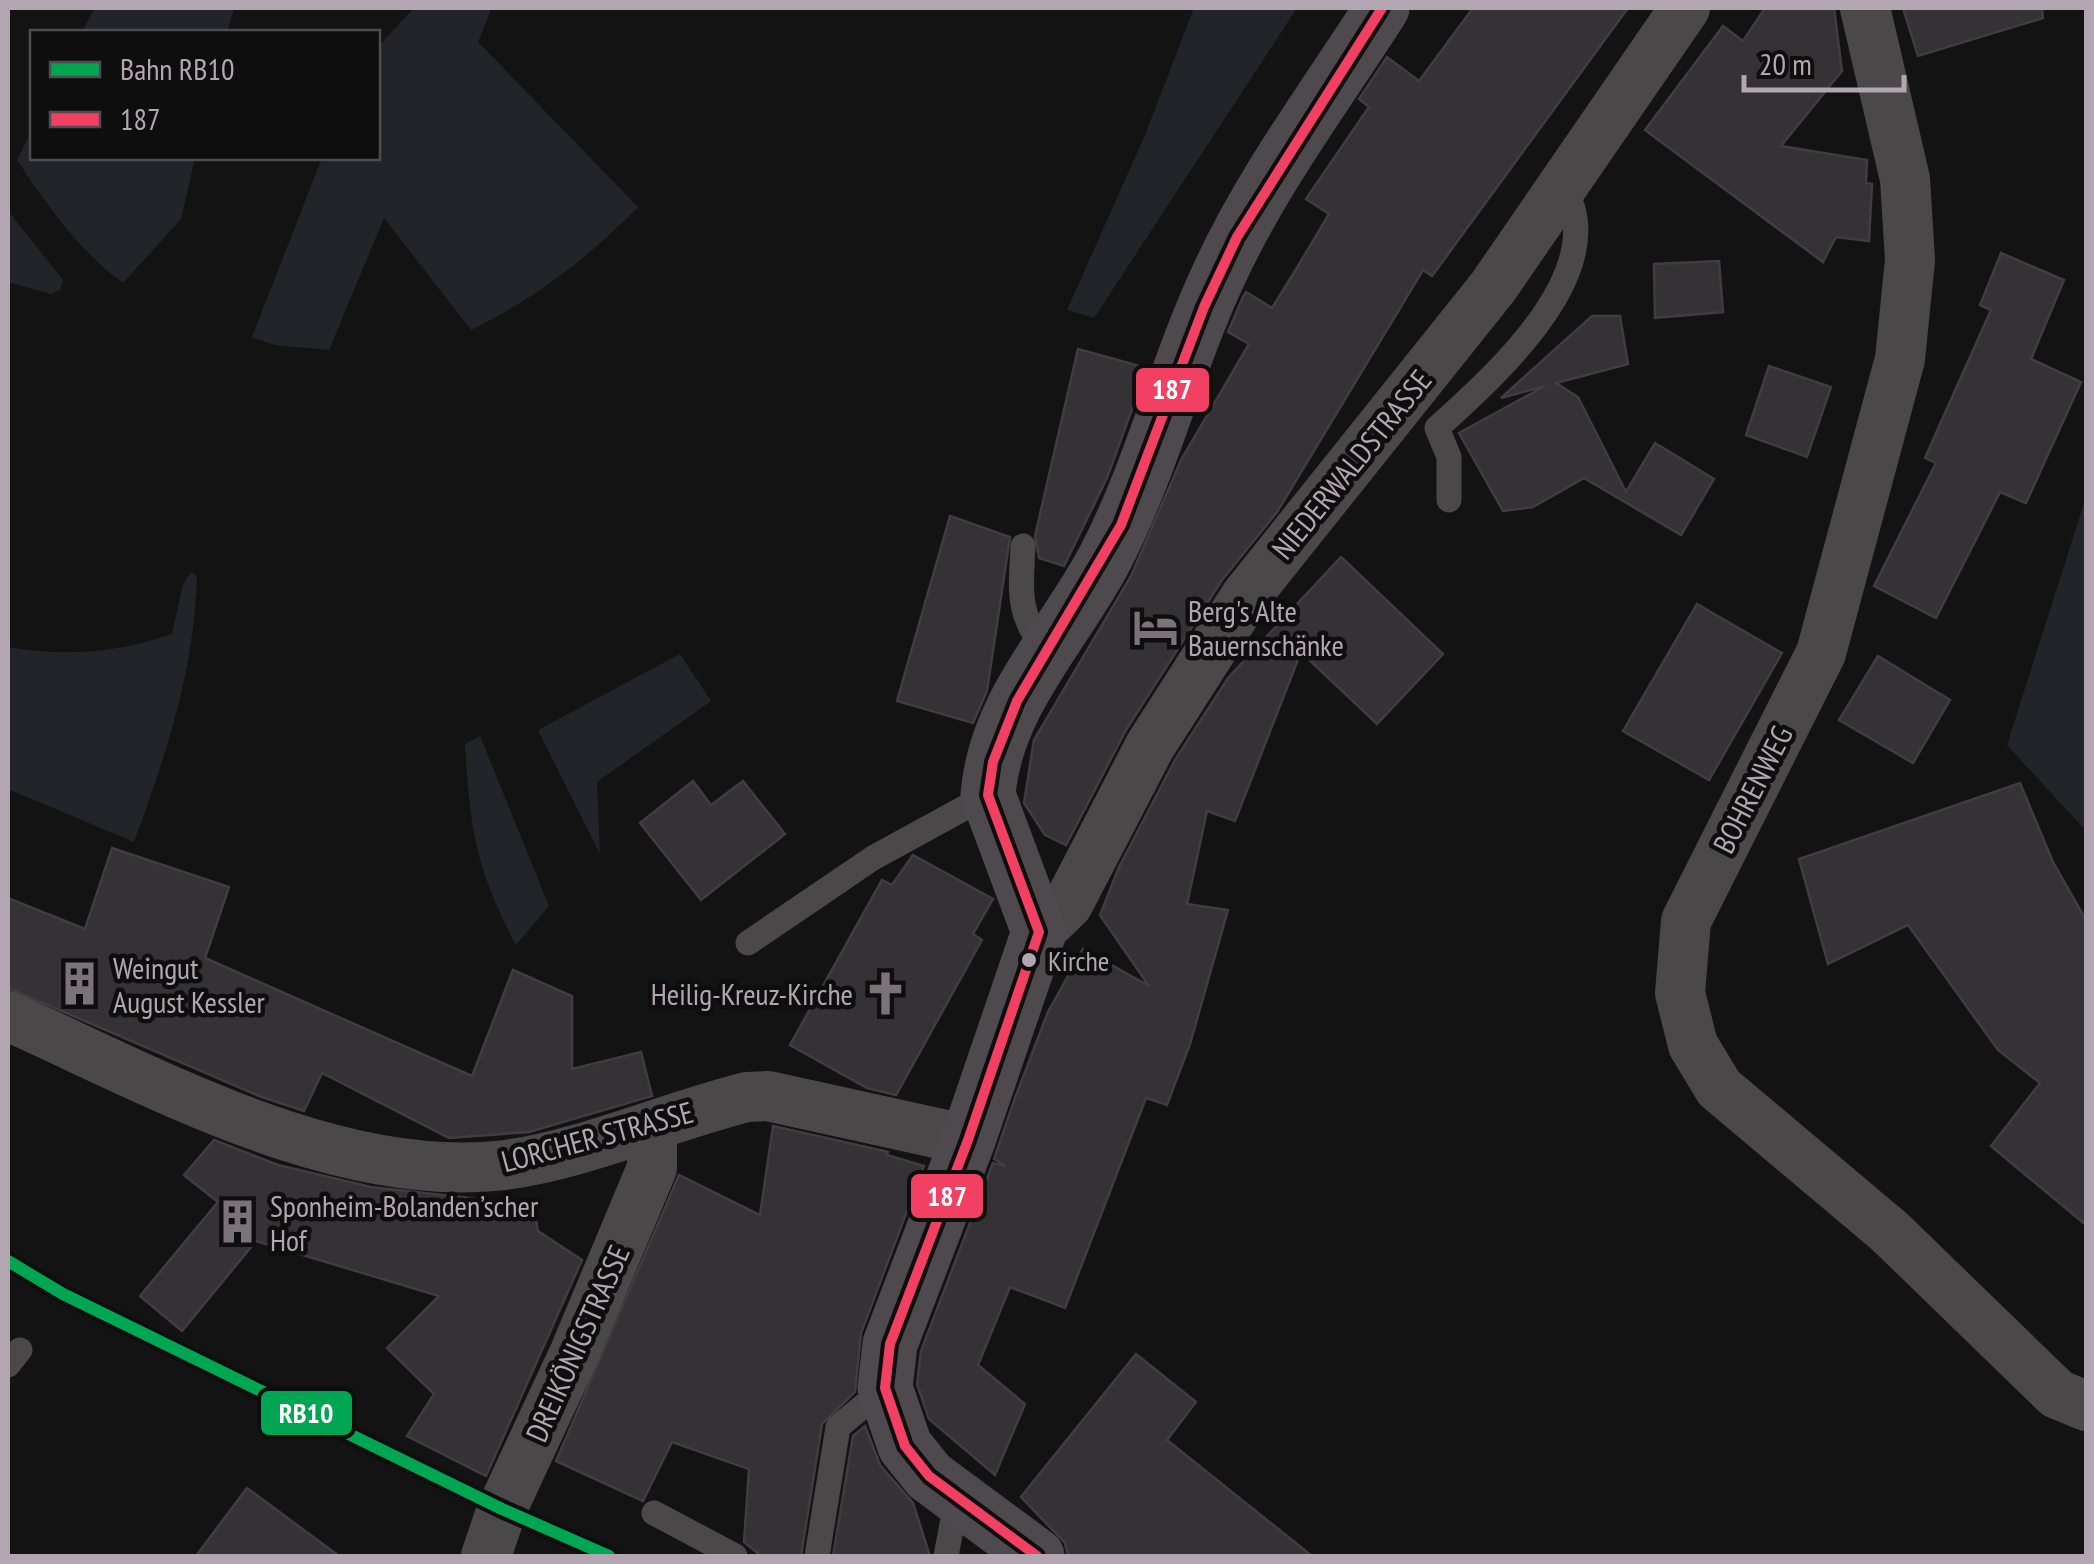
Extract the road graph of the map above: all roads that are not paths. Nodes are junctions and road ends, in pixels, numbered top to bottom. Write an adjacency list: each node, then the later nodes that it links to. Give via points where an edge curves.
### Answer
1 (1382, 8): 7 (main road, via 1244,224 1104,560)
2 (1685, 8): 4 (street, NIEDERWALDSTRASSE)
3 (1865, 8): 15 (street, BOHRENWEG, via 1904,178 1910,260 1900,359 1820,653 1686,921 1680,994 1693,1045 1718,1088 1890,1232 2058,1394)
4 (1562, 185): 5 (lane, via 1577,217 1550,308 1436,428 1451,468); 9 (street, NIEDERWALDSTRASSE, via 1493,286 1246,596 1150,746 1068,904)
5 (1449, 500)
6 (1023, 546): 7 (lane, via 1020,608)
7 (1046, 648): 8 (main road, via 1002,730)
8 (988, 795): 9 (main road); 10 (lane, via 873,858)
9 (1039, 932): 13 (main road)
10 (748, 943)
11 (8, 1016): 12 (street, LORCHER STRASSE, via 294,1137 421,1165 506,1165)
12 (652, 1126): 13 (street, LORCHER STRASSE, via 768,1096); 18 (street, DREIKÖNIGSTRASSE, via 652,1168)
13 (968, 1140): 14 (main road, via 890,1344)
14 (885, 1388): 16 (main road, via 905,1446); 20 (lane, via 838,1427)
15 (2086, 1406)
16 (963, 1502): 21 (lane); 22 (main road)
17 (654, 1513): 19 (lane)
18 (486, 1556)
19 (735, 1556)
20 (818, 1556)
21 (946, 1556)
22 (1037, 1556)

